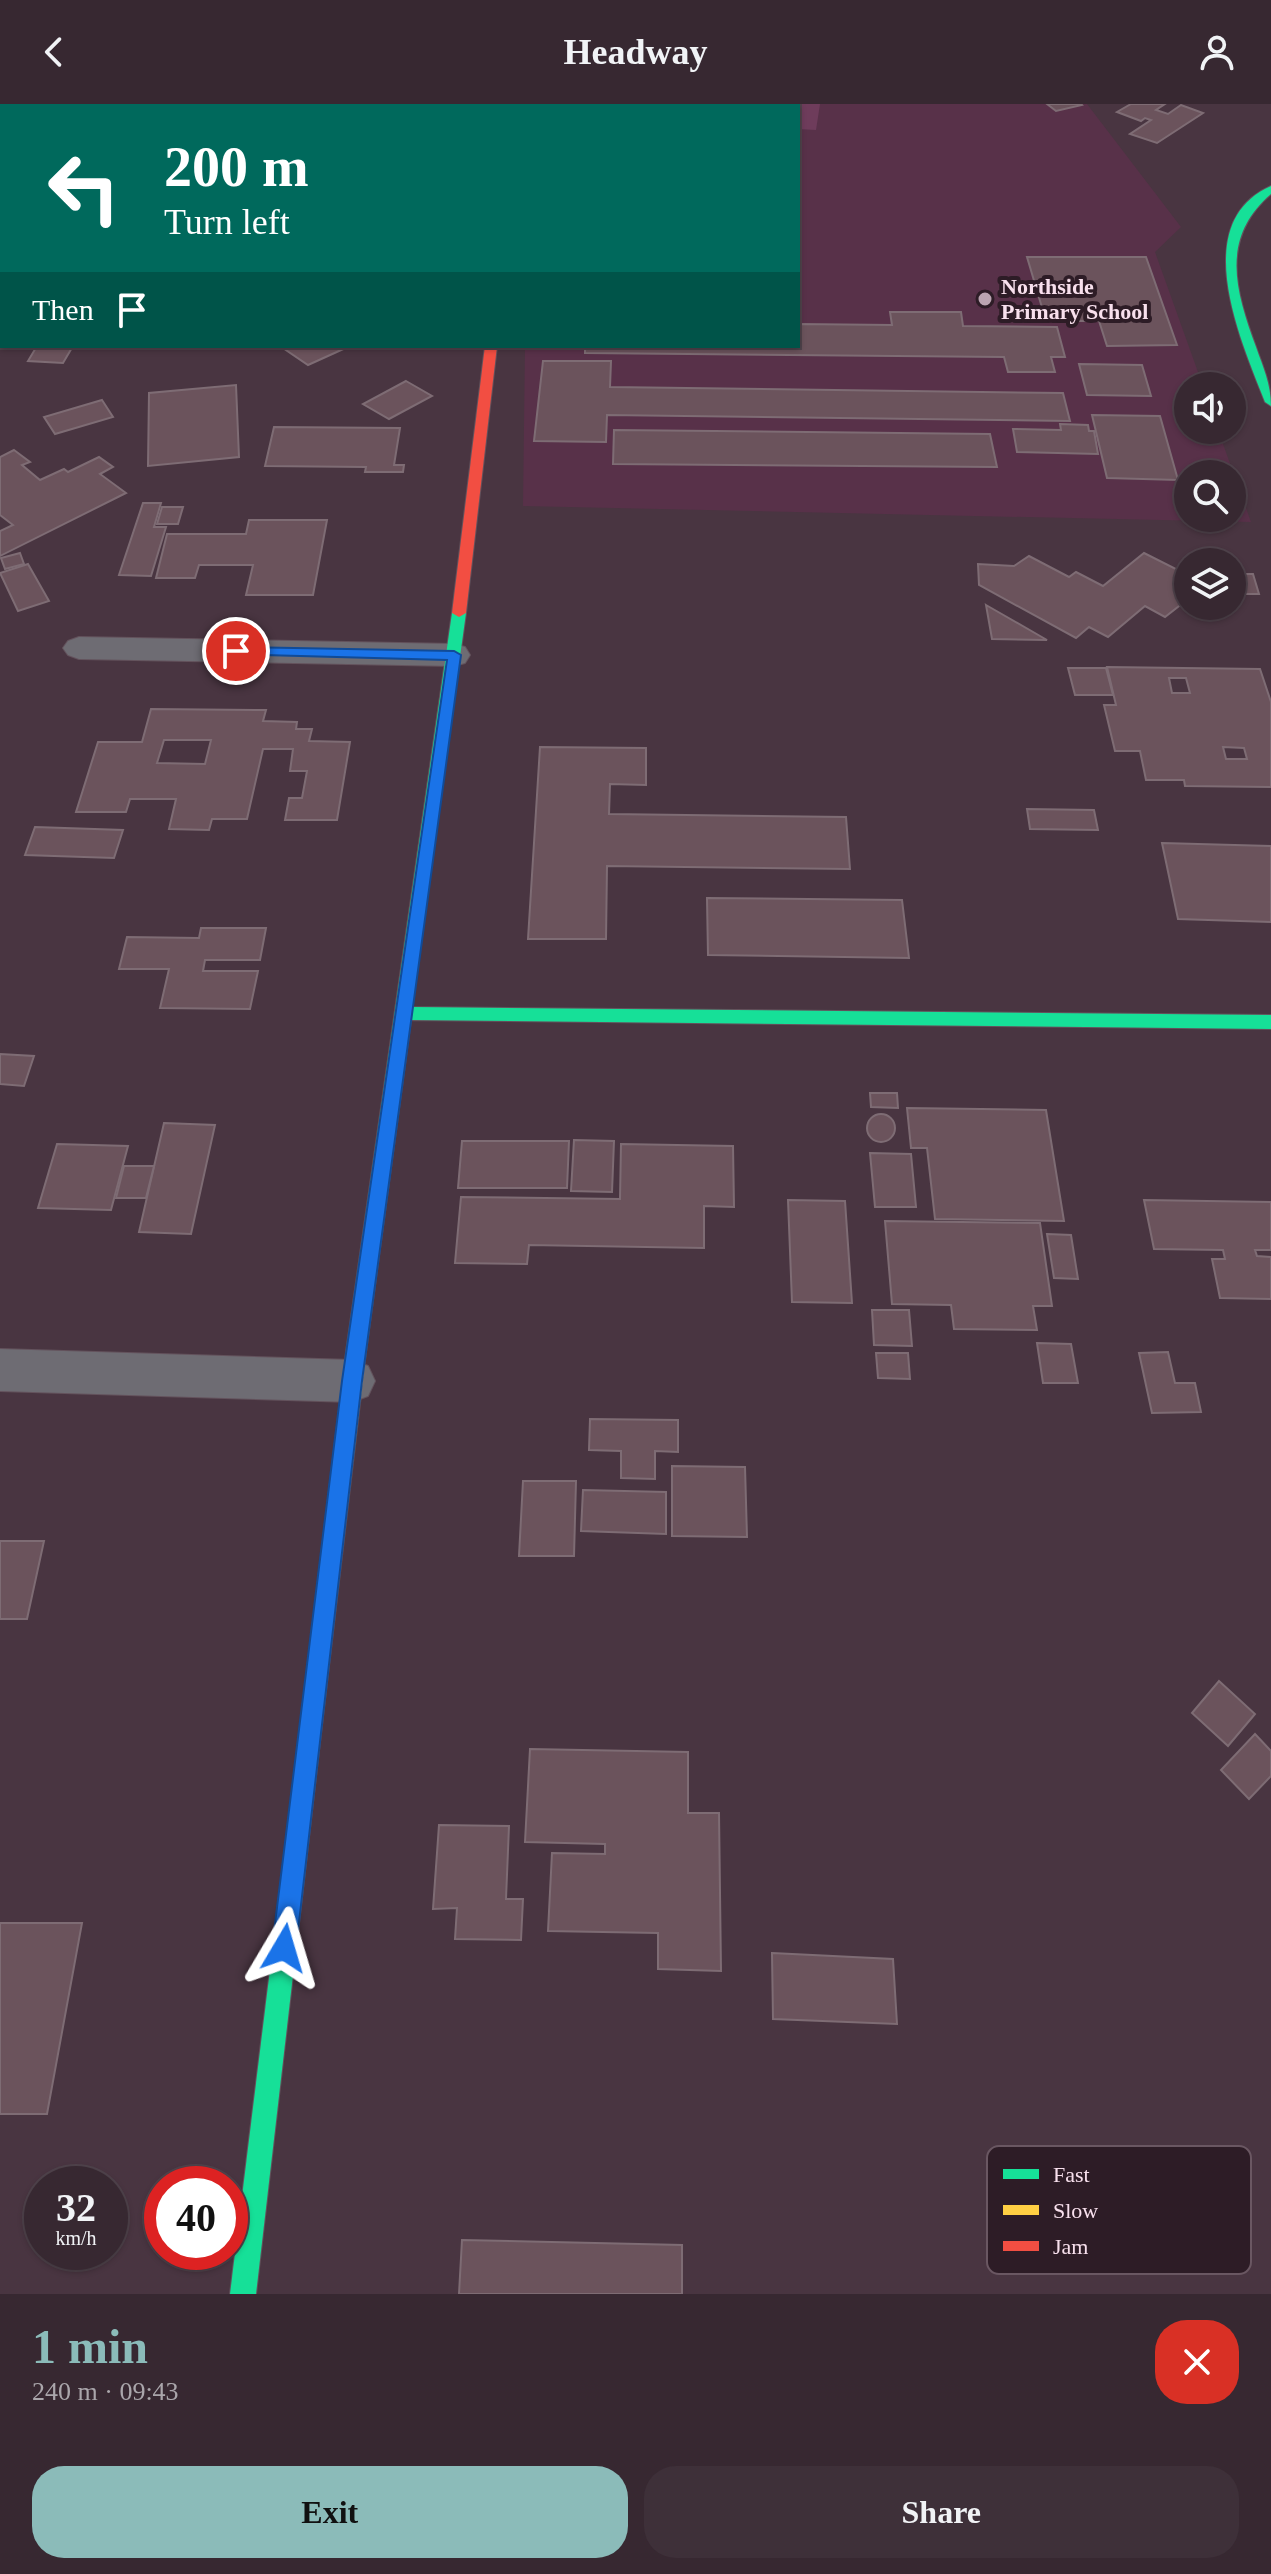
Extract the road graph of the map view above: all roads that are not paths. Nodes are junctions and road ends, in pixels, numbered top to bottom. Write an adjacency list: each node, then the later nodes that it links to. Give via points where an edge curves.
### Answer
1 (1271, 189): 3 (street, via 1233,234 1233,272 1247,342)
2 (491, 348): 5 (street)
3 (1271, 402)
4 (79, 648): 5 (street)
5 (454, 655): 6 (street)
6 (402, 1013): 7 (street); 9 (street)
7 (1271, 1022)
8 (0, 1370): 9 (street)
9 (352, 1381): 10 (street)
10 (243, 2294)

